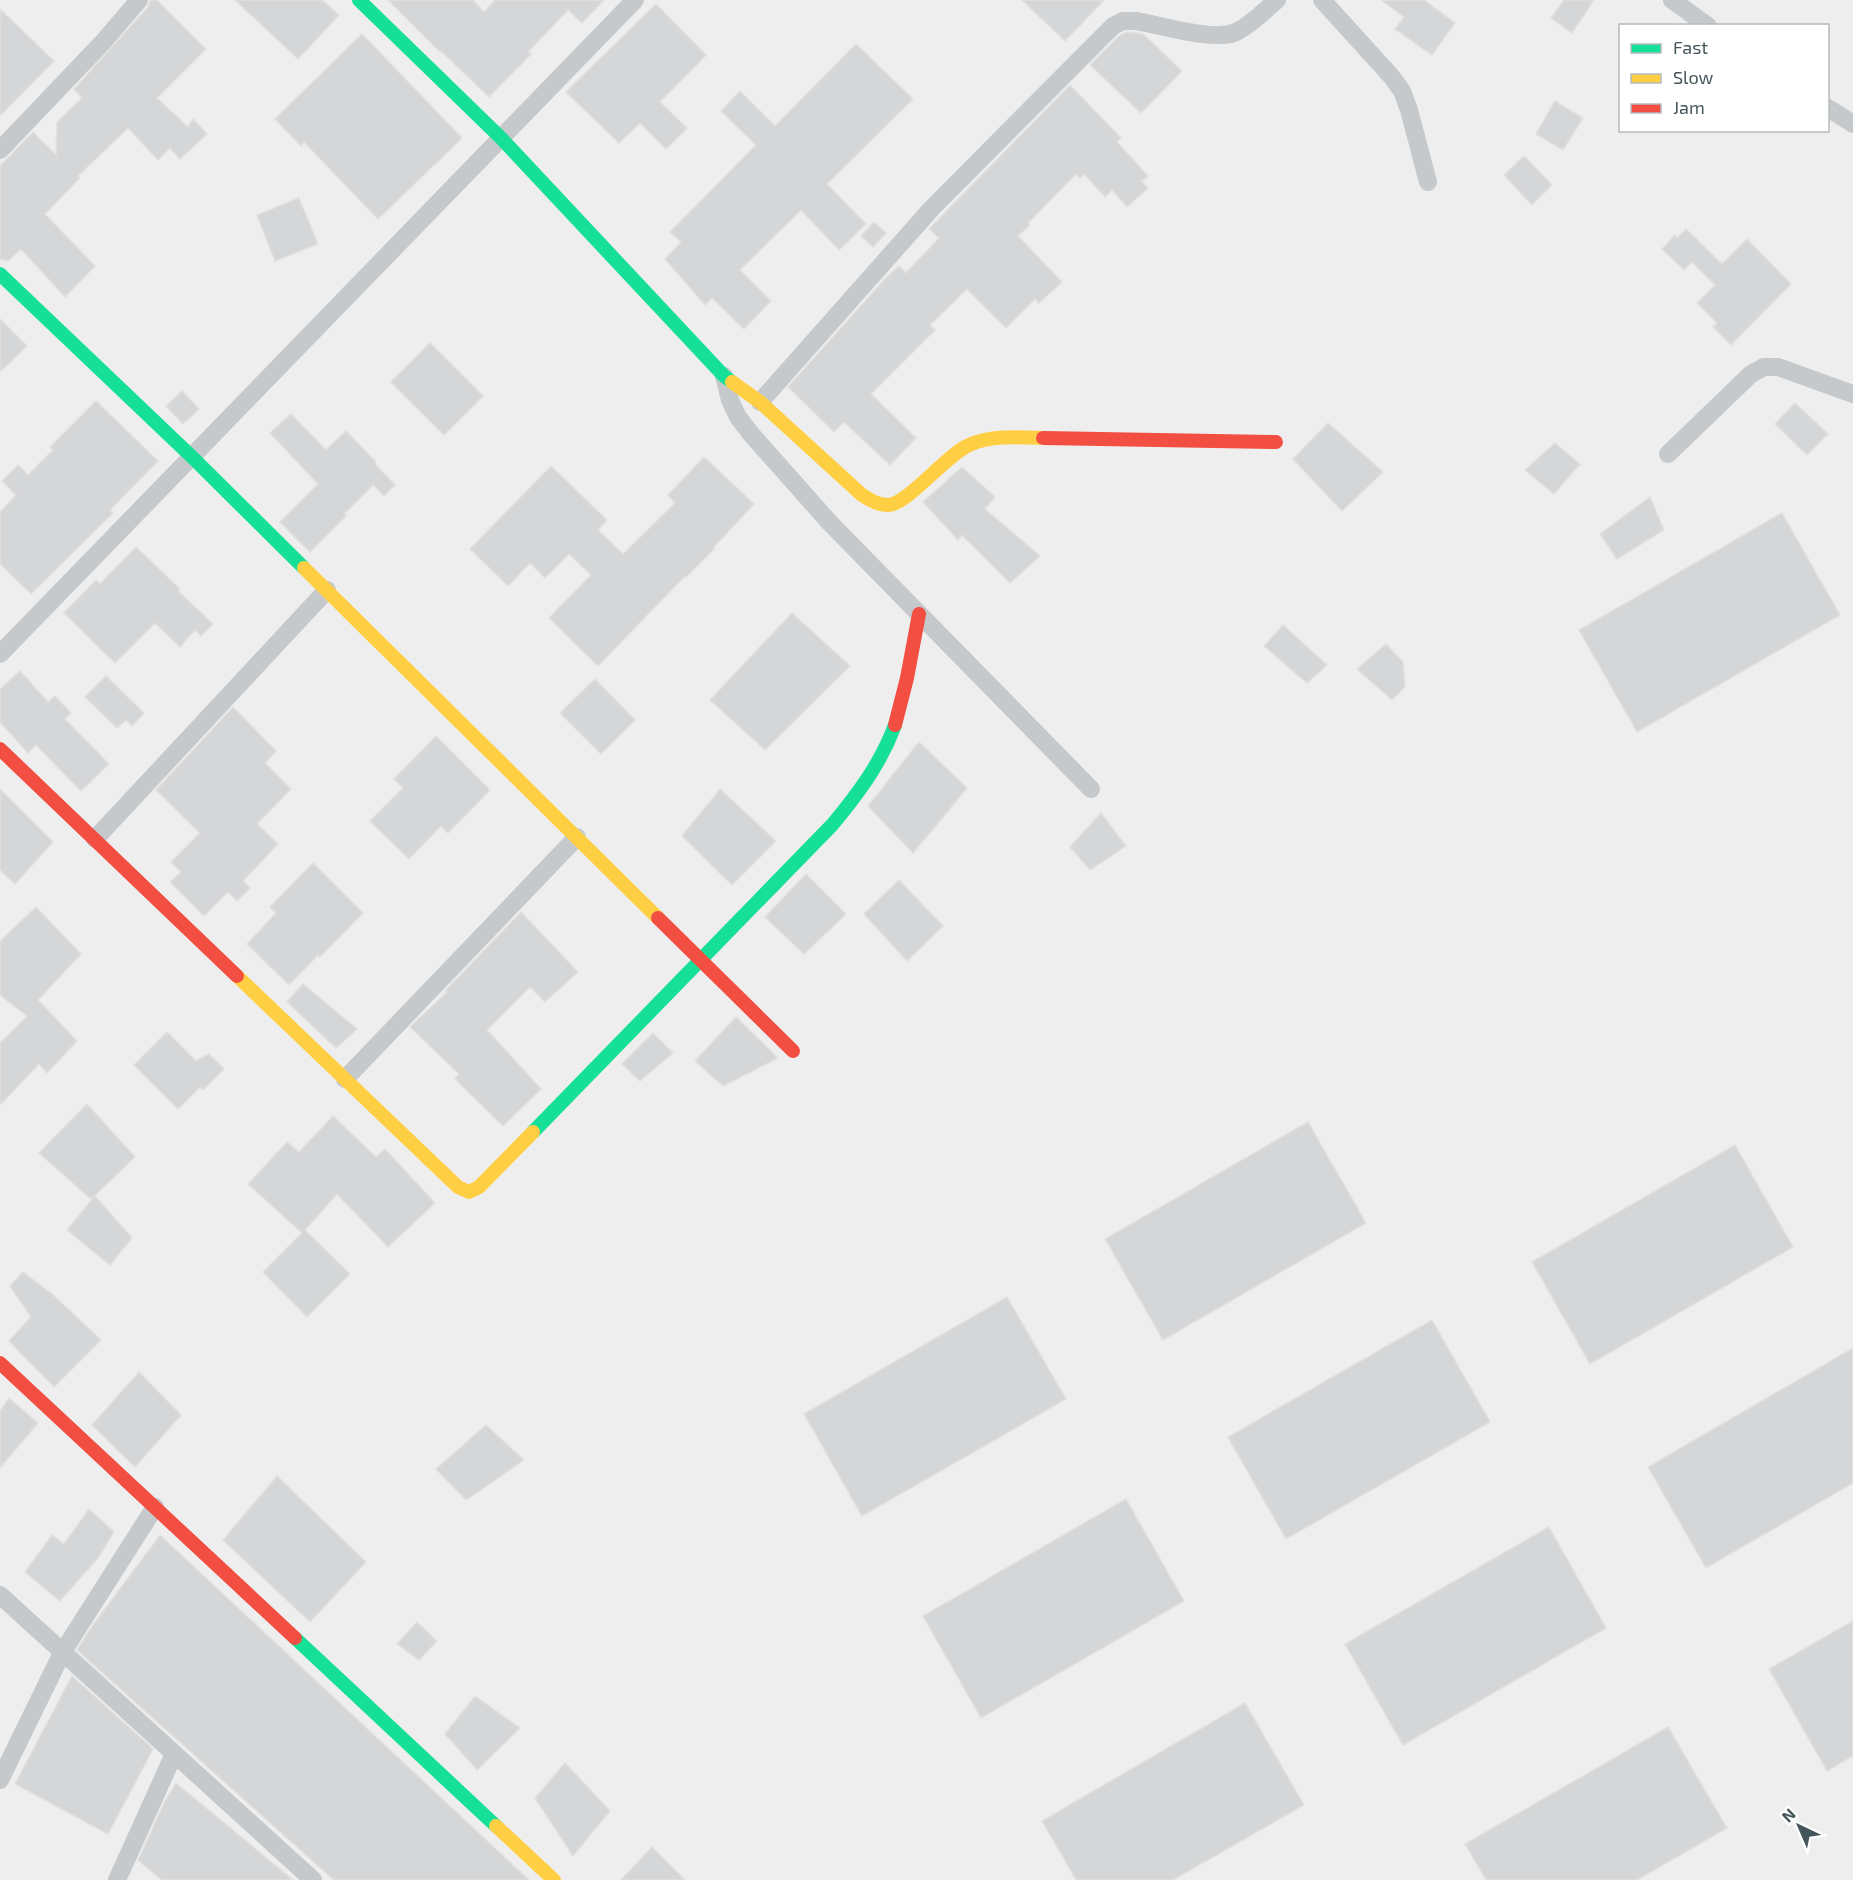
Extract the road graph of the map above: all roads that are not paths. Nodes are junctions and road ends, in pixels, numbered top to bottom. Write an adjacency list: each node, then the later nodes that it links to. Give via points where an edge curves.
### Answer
1 (139, 0): 11 (street)
2 (359, 0): 10 (street)
3 (635, 0): 10 (street)
4 (1277, 0): 16 (street, via 1250,23 1222,36 1136,21 1123,21 1113,27 932,208)
5 (1322, 0): 12 (street, via 1402,92)
6 (1672, 0): 7 (street)
7 (1704, 24)
8 (1829, 109): 9 (street)
9 (1853, 124)
10 (501, 138): 14 (street); 19 (street)
11 (0, 150)
12 (1428, 182)
13 (0, 274): 19 (street)
14 (724, 376): 16 (street); 21 (street, via 730,400 751,434)
15 (1853, 394): 18 (street, via 1778,367 1764,367 1751,374)
16 (760, 402): 17 (street, via 862,495 890,505 903,499 949,457 970,444 1008,437)
17 (1276, 442)
18 (1668, 454)
19 (191, 456): 20 (street); 22 (street)
20 (327, 590): 25 (street); 26 (street)
21 (919, 614): 24 (street); 27 (street, via 903,701 868,780)
22 (0, 654)
23 (0, 749): 26 (street)
24 (1091, 789)
25 (577, 837): 27 (street); 29 (street)
26 (95, 839): 29 (street)
27 (703, 960): 28 (street); 29 (street, via 479,1187 469,1192 458,1188)
28 (793, 1051)
29 (345, 1079)
30 (0, 1363): 31 (street)
31 (155, 1507): 33 (street); 36 (street)
32 (0, 1595): 33 (street)
33 (62, 1653): 34 (street); 35 (street)
34 (174, 1754): 37 (street); 38 (street)
35 (0, 1780)
36 (551, 1879)
37 (117, 1880)
38 (313, 1880)

